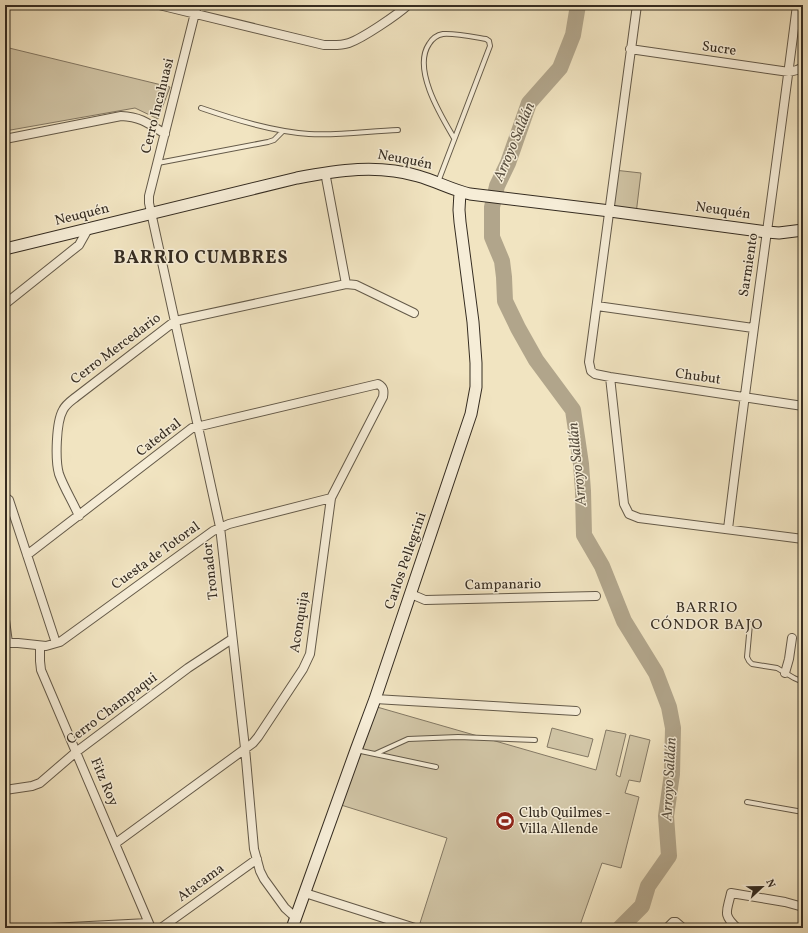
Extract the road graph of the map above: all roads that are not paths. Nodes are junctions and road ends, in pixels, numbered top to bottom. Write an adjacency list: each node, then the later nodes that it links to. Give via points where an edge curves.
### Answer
1 (159, 5): 6 (street)
2 (197, 5): 6 (street, Cerro Incahuasi)
3 (408, 5): 6 (street, via 371,31 350,42 332,45)
4 (637, 5): 7 (street)
5 (797, 5): 9 (street, Sarmiento)
6 (195, 14): 13 (street, Cerro Incahuasi)
7 (630, 49): 9 (street, Sucre); 20 (street)
8 (803, 67): 9 (street, Sucre)
9 (789, 72): 24 (street, Sarmiento)
10 (201, 108): 12 (lane, via 241,122)
11 (398, 130): 12 (lane, via 326,134)
12 (283, 131): 16 (lane, via 268,142)
13 (164, 134): 14 (street, via 143,120 133,116 121,116); 16 (street, Cerro Incahuasi)
14 (5, 138)
15 (454, 138): 15 (lane, via 490,46 486,39 442,34 432,39 426,48 424,64 430,91); 18 (lane)
16 (158, 163): 21 (street, Cerro Incahuasi, via 149,196)
17 (325, 172): 18 (main road, Neuquén, via 382,169); 21 (main road, Neuquén); 26 (street)
18 (438, 182): 19 (main road, Neuquén)
19 (460, 192): 20 (main road, Neuquén); 44 (main road, Carlos Pellegrini, via 460,222 475,350 476,387 471,414)
20 (610, 211): 24 (main road, Neuquén); 28 (street)
21 (151, 213): 22 (main road, Neuquén); 30 (street, Tronador)
22 (88, 228): 25 (main road, Neuquén); 27 (street, via 79,245)
23 (803, 230): 24 (main road, Neuquén)
24 (768, 232): 31 (street, Sarmiento)
25 (5, 249)
26 (346, 284): 29 (street, via 356,285); 30 (street, Cerro Mercedario)
27 (5, 304)
28 (597, 306): 31 (street); 32 (street, Chubut, via 589,362 591,371 595,374)
29 (414, 313)
30 (175, 321): 36 (street, Tronador); 39 (street, Cerro Mercedario, via 76,396 62,412 56,453 57,464)
31 (753, 328): 34 (street, Sarmiento)
32 (610, 377): 34 (street, Chubut); 41 (street, via 624,504 629,514 639,518)
33 (378, 384): 36 (street, Catedral); 38 (street, Aconquija, via 384,390 383,397)
34 (744, 397): 35 (street, Chubut); 41 (street, Sarmiento)
35 (803, 406)
36 (199, 426): 39 (street, Catedral, via 192,428); 40 (street, Tronador)
37 (5, 497): 43 (street, via 9,500)
38 (331, 498): 40 (street, Cuesta de Totoral); 58 (street, Aconquija, via 308,658 258,737)
39 (79, 516): 43 (street, Catedral)
40 (220, 527): 49 (street, Tronador); 51 (street, Cuesta de Totoral)
41 (728, 529): 42 (street)
42 (803, 540)
43 (27, 555): 51 (street)
44 (411, 594): 45 (street, Campanario, via 425,600); 55 (main road, Carlos Pellegrini)
45 (596, 596)
46 (5, 620): 50 (street)
47 (750, 624): 53 (lane, via 747,657 749,661)
48 (792, 638): 53 (street)
49 (232, 640): 58 (street, Tronador); 60 (street, Cerro Champaqui, via 188,668)
50 (6, 643): 52 (street, Cuesta de Totoral)
51 (56, 643): 52 (street, Cuesta de Totoral)
52 (40, 646): 60 (street, Fitz Roy, via 41,670)
53 (785, 673): 54 (lane)
54 (803, 682)
55 (375, 699): 56 (street); 59 (main road, Carlos Pellegrini)
56 (576, 711)
57 (535, 740): 61 (lane, via 458,737 408,740)
58 (244, 748): 66 (street, Aconquija); 67 (street, Tronador)
59 (356, 750): 61 (lane); 68 (main road, Carlos Pellegrini)
60 (76, 752): 63 (street, Cerro Champaqui, via 40,783); 66 (street, Fitz Roy)
61 (375, 754): 62 (lane)
62 (436, 766)
63 (5, 790)
64 (747, 802): 65 (lane)
65 (803, 812)
66 (116, 843): 71 (street, Fitz Roy)
67 (257, 859): 70 (street, Tronador, via 264,879); 73 (street, Atacama)
68 (305, 893): 70 (main road, Carlos Pellegrini); 74 (street)
69 (803, 907): 77 (street, via 731,893 726,915)
70 (294, 923)
71 (150, 925): 72 (street)
72 (50, 928)
73 (161, 928)
74 (415, 928)
75 (667, 928): 76 (street, via 673,922)
76 (683, 928)
77 (737, 928)

